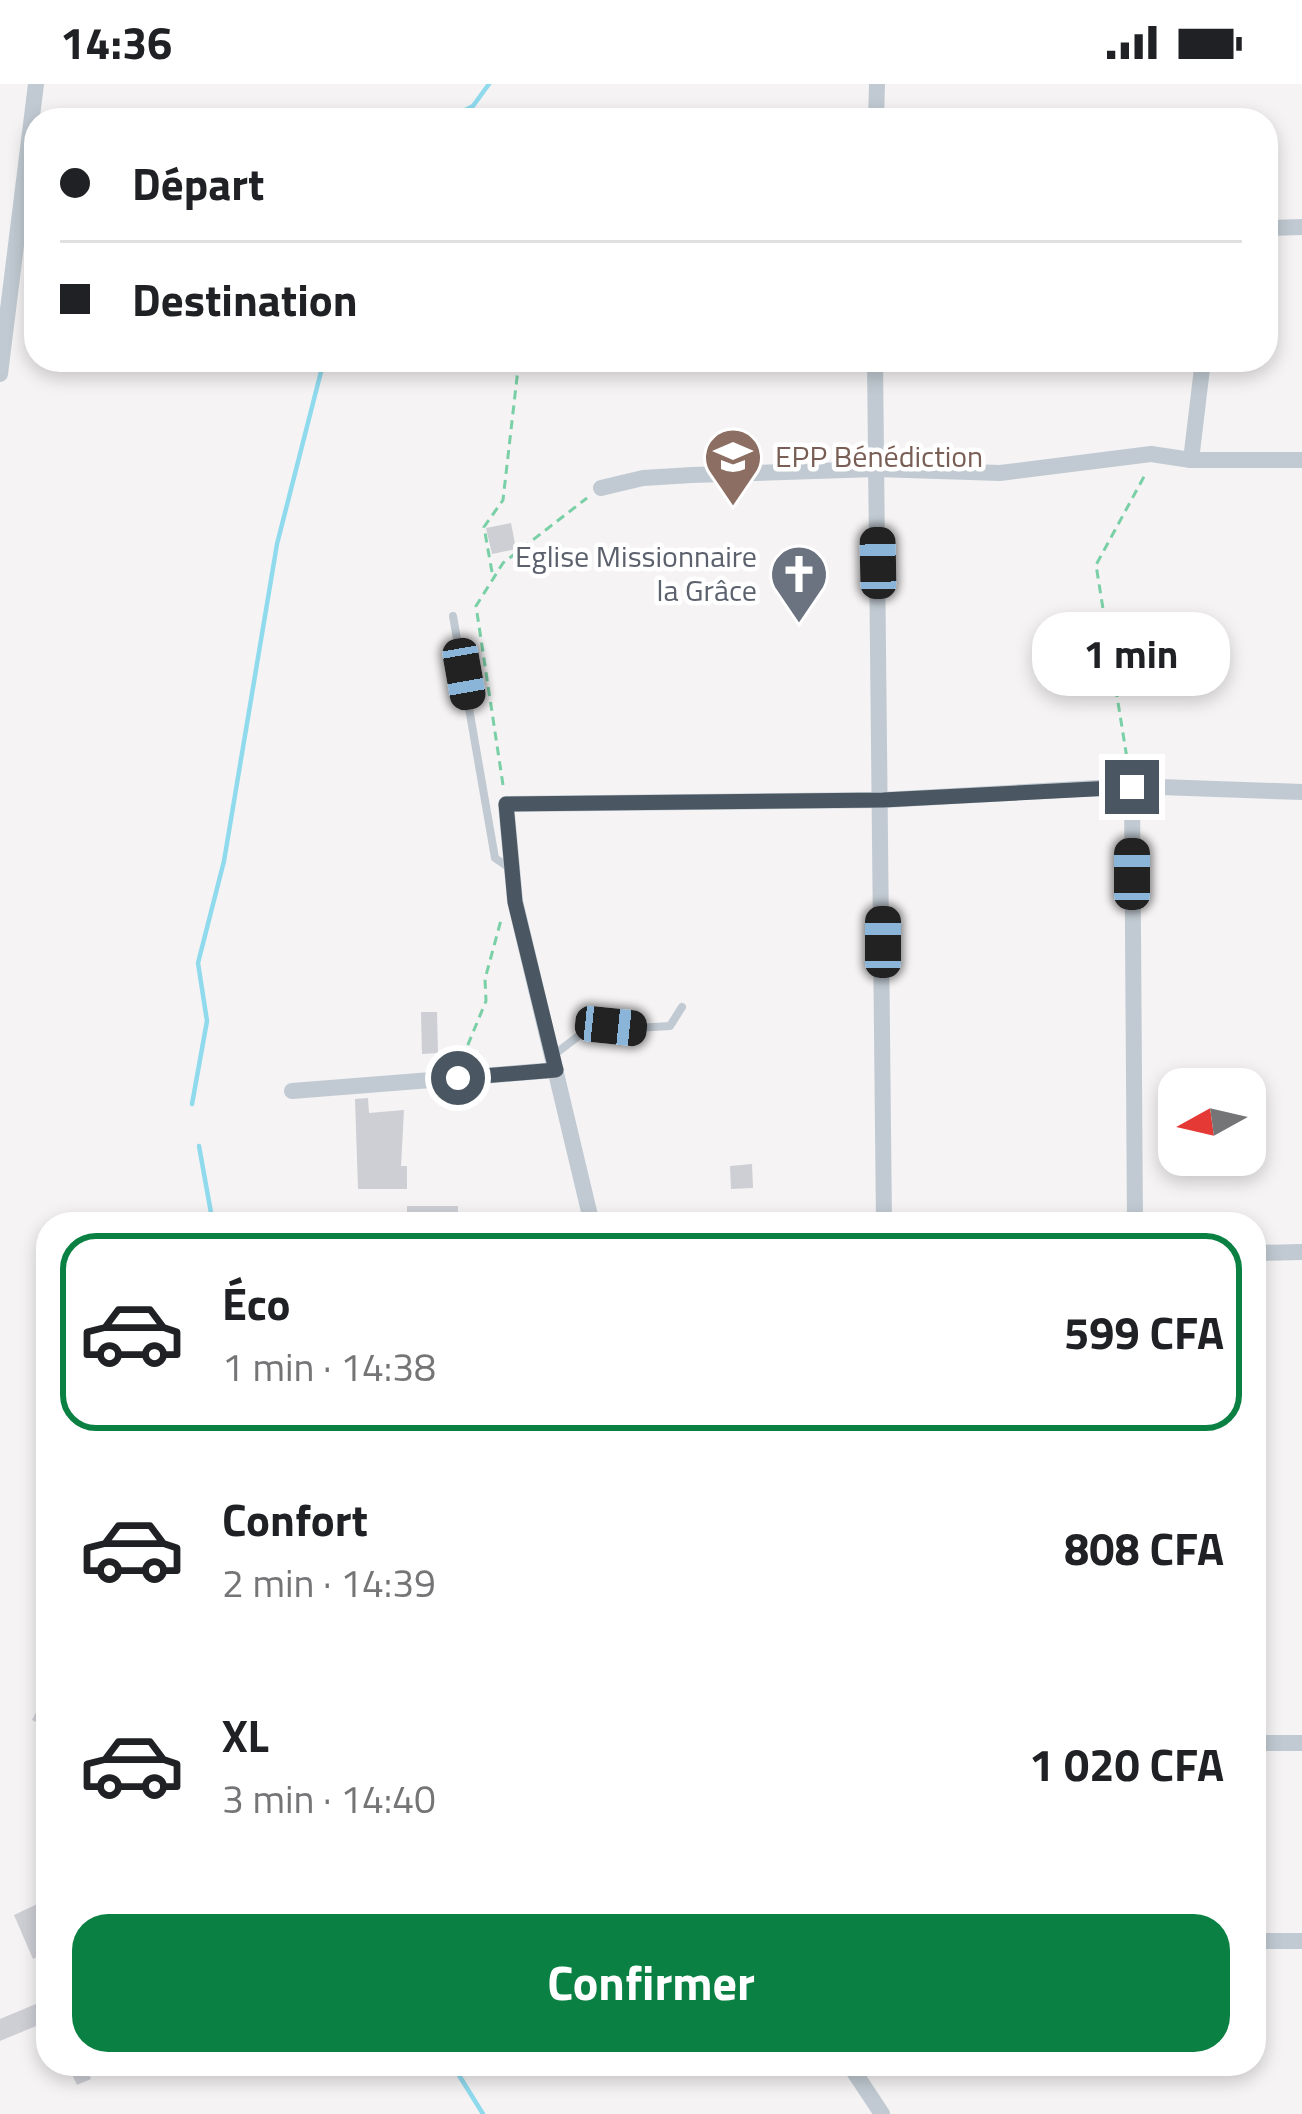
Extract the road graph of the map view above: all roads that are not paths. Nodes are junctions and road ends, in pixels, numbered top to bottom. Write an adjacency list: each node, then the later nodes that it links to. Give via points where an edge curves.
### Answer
1 (24, 181): 4 (street)
2 (875, 372): 7 (street)
3 (1202, 372): 5 (street)
4 (0, 374)
5 (1191, 460): 6 (street); 7 (street, via 1151,454 1000,472)
6 (1302, 460)
7 (876, 469): 8 (street, via 644,478); 12 (street)
8 (601, 488)
9 (453, 616): 13 (lane, via 495,858)
10 (1132, 787): 11 (street); 12 (street); 19 (street)
11 (1302, 792)
12 (883, 800): 13 (street, via 506,804); 18 (street)
13 (514, 871): 15 (street)
14 (682, 1006): 15 (lane, via 670,1026 585,1031)
15 (555, 1063): 16 (street); 17 (street)
16 (292, 1091)
17 (589, 1212)
18 (884, 1212)
19 (1135, 1212)
20 (1302, 1252): 21 (street)
21 (1266, 1253)
22 (1266, 1743): 23 (street)
23 (1302, 1743)
24 (1266, 1941): 25 (street)
25 (1302, 1941)
26 (851, 2076): 28 (street)
27 (854, 2076): 29 (street)
28 (866, 2114)
29 (881, 2114)

